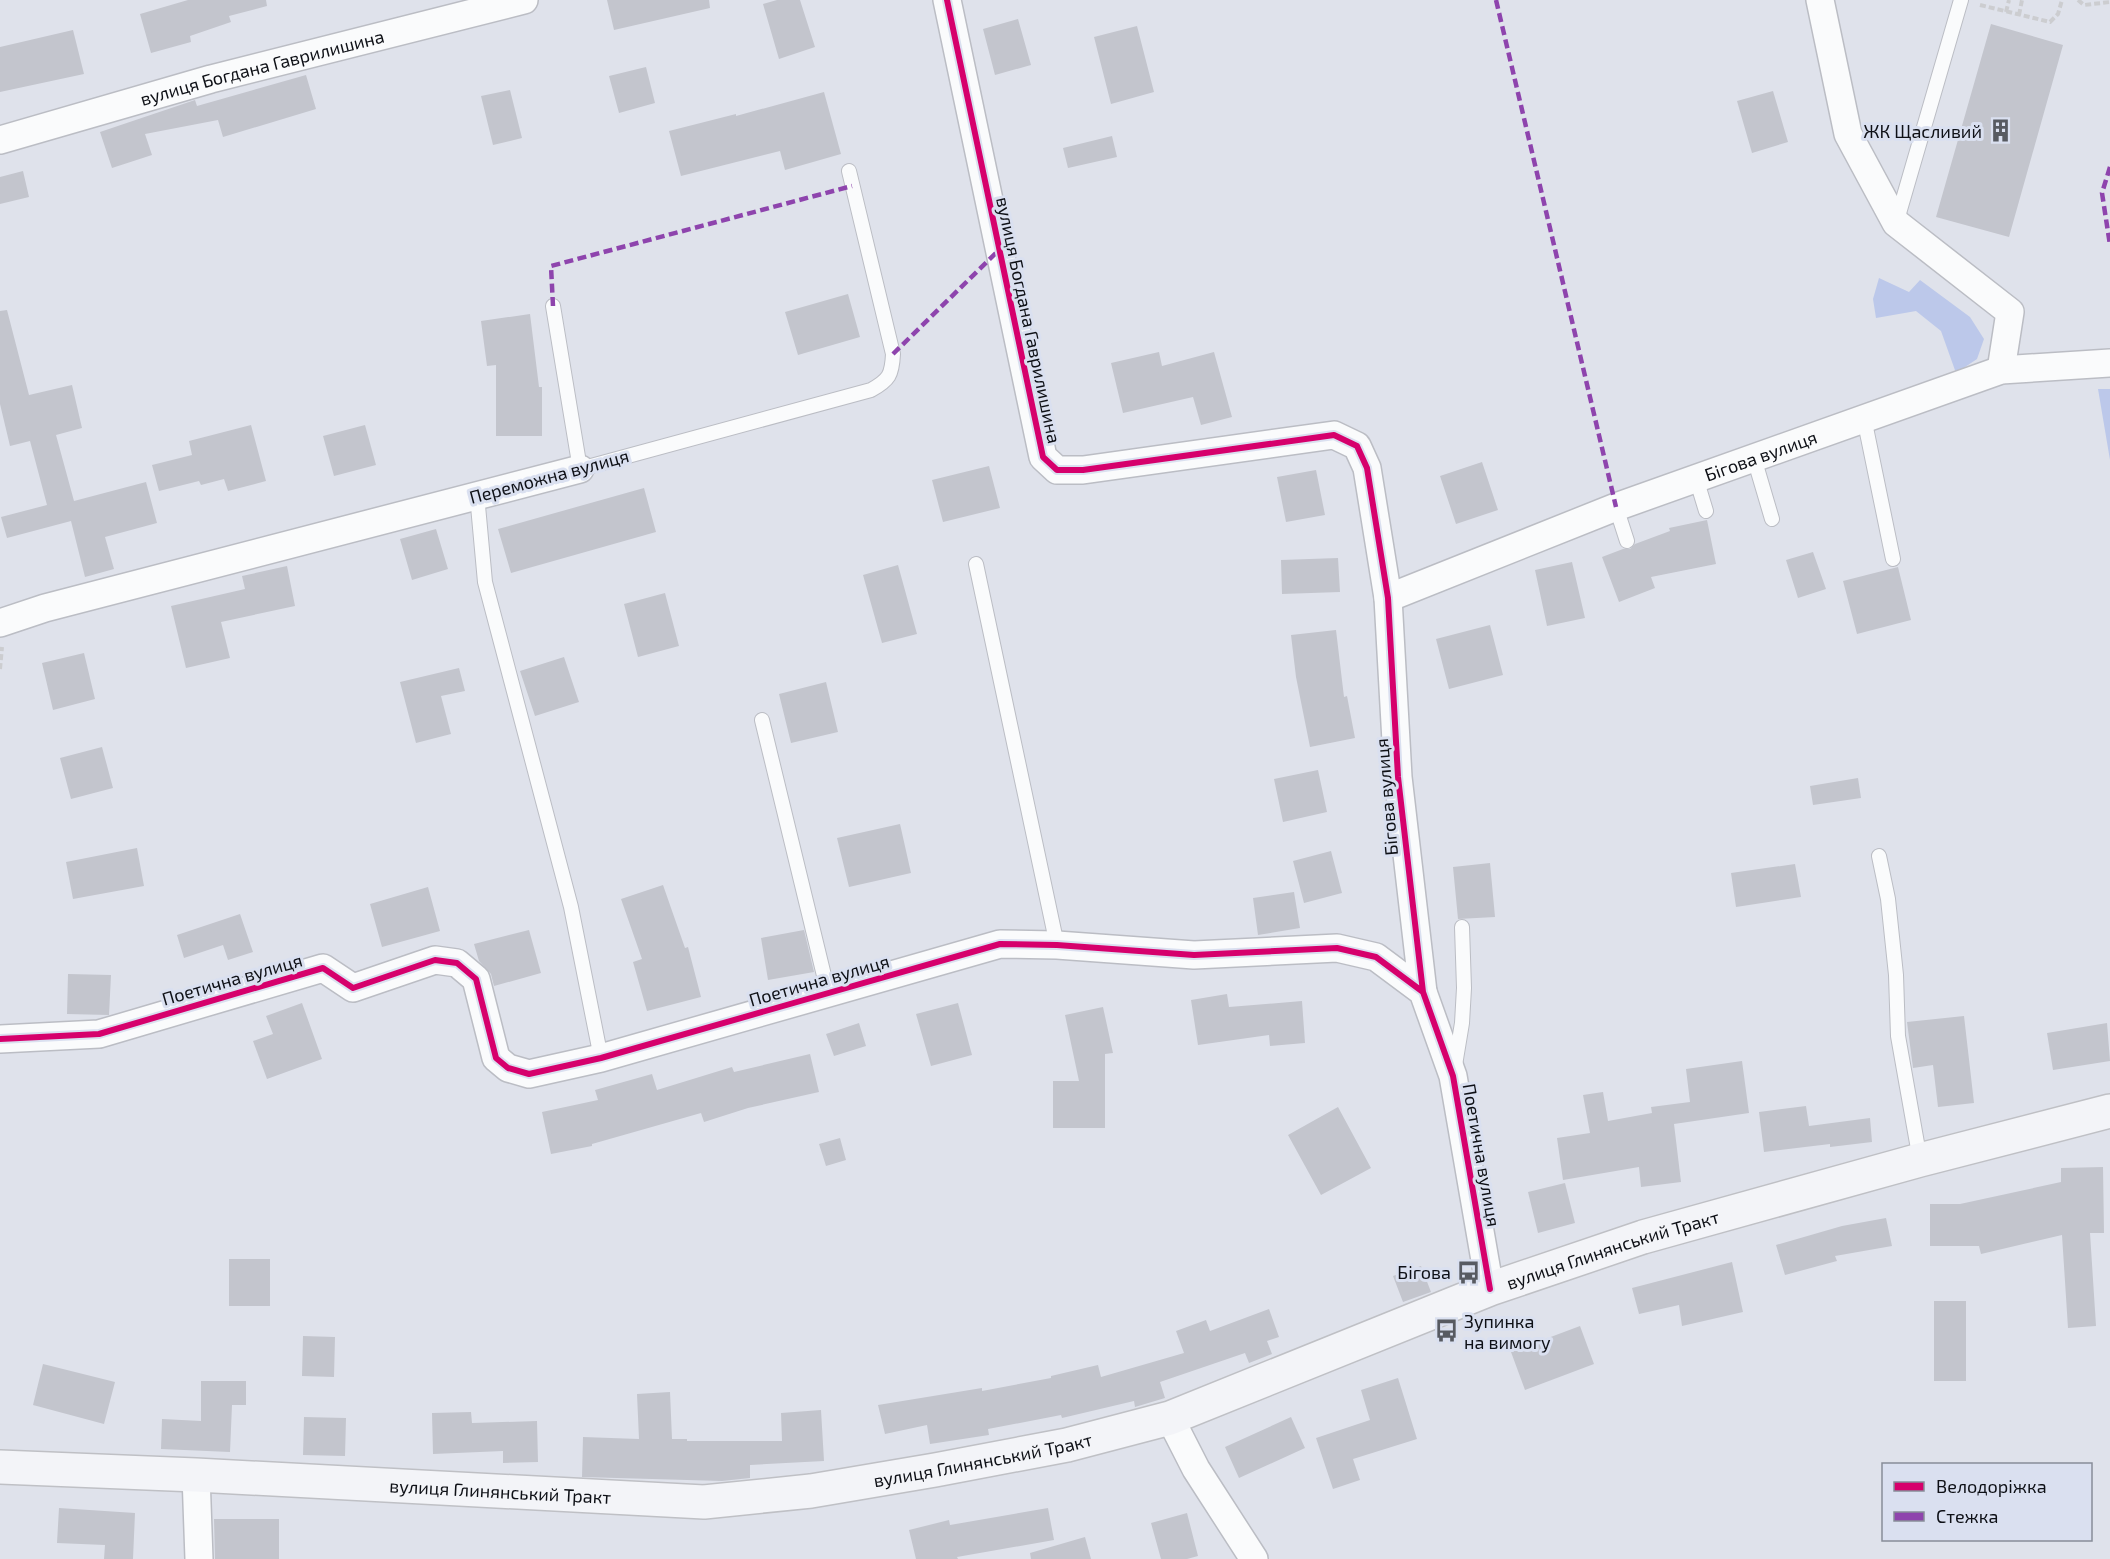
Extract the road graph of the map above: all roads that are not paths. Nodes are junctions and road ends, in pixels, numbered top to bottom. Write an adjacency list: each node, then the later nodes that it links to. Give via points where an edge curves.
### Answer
1 (524, 0): 5 (street, вулиця Богдана Гаврилишина, via 212,79)
2 (947, 0): 22 (street, вулиця Богдана Гаврилишина, via 1043,457 1057,470 1083,470 1334,435 1357,446 1367,468)
3 (1820, 0): 7 (street, via 1848,134)
4 (1961, 0): 7 (lane)
5 (0, 140)
6 (849, 171): 13 (lane, Переможна вулиця, via 893,354 892,370 885,383)
7 (1896, 223): 10 (street, via 2010,312)
8 (553, 306): 13 (lane)
9 (2110, 363): 10 (street, Бігова вулиця)
10 (2001, 370): 11 (street, Бігова вулиця)
11 (1864, 418): 12 (street, Бігова вулиця); 20 (lane)
12 (1754, 458): 14 (street, Бігова вулиця); 18 (lane)
13 (580, 469): 15 (street, Переможна вулиця)
14 (1696, 478): 16 (street, Бігова вулиця); 17 (lane)
15 (477, 495): 23 (street, Переможна вулиця); 31 (lane, via 485,582 571,908)
16 (1616, 507): 19 (lane); 22 (street, Бігова вулиця)
17 (1706, 511)
18 (1772, 519)
19 (1627, 541)
20 (1893, 559)
21 (976, 564): 27 (lane)
22 (1388, 598): 29 (street, Бігова вулиця, via 1398,777)
23 (0, 623)
24 (762, 720): 28 (lane)
25 (1879, 856): 34 (lane, via 1888,899 1898,1036)
26 (1462, 927): 32 (lane, via 1462,1023)
27 (1057, 945): 28 (street, Поетична вулиця, via 1000,944); 29 (street, Поетична вулиця, via 1194,955 1337,948 1376,957)
28 (828, 992): 31 (street, Поетична вулиця)
29 (1423, 992): 32 (street, Поетична вулиця)
30 (0, 1039): 31 (street, Поетична вулиця, via 99,1034 324,968 353,988 435,960 457,963 476,979 496,1058 508,1068 529,1074)
31 (601, 1058)
32 (1453, 1076): 35 (street, Поетична вулиця)
33 (2110, 1111): 34 (main road, вулиця Глинянський Тракт)
34 (1920, 1160): 35 (main road, вулиця Глинянський Тракт, via 1643,1237)
35 (1490, 1289): 36 (main road, вулиця Глинянський Тракт)
36 (1170, 1419): 38 (main road, вулиця Глинянський Тракт, via 1067,1445 934,1470 811,1491 704,1502); 40 (street, via 1196,1469)
37 (0, 1467): 38 (main road, вулиця Глинянський Тракт)
38 (196, 1475): 39 (street)
39 (199, 1559)
40 (1254, 1559)

